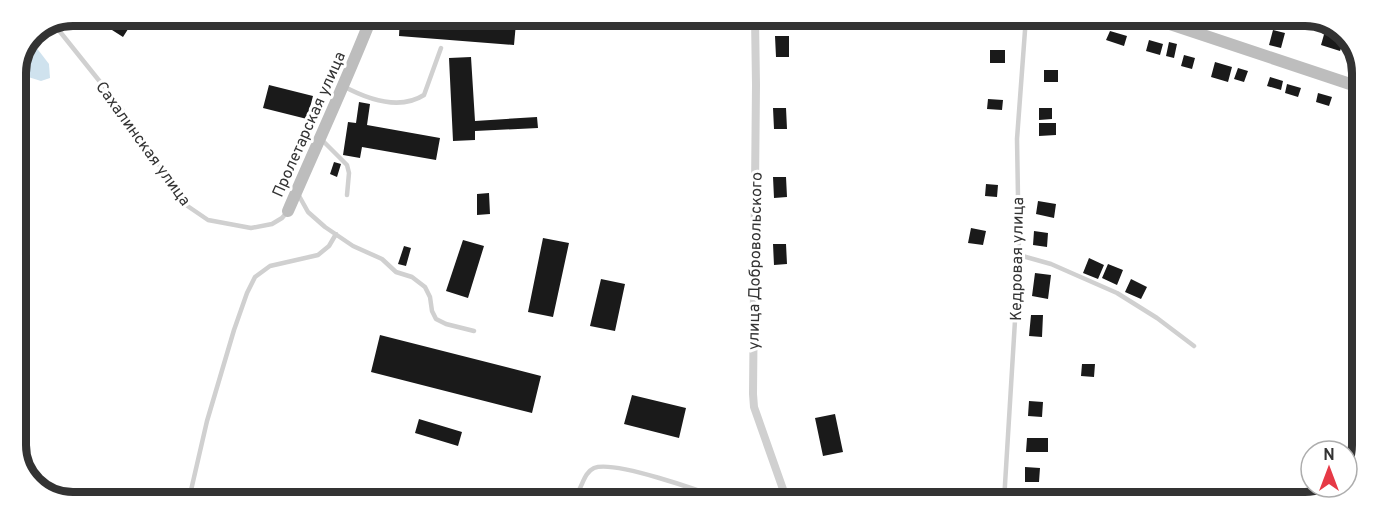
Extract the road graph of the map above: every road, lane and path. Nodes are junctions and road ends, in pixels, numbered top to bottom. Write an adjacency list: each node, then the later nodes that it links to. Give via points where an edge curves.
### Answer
1 (368, 26): 8 (street, Пролетарская улица)
2 (755, 26): 20 (street, улица Добровольского, via 753,394)
3 (1025, 26): 14 (lane, Кедровая улица, via 1017,140)
4 (1176, 26): 7 (street)
5 (57, 28): 12 (lane, Сахалинская улица, via 121,108 186,205 208,219 251,228 272,224)
6 (441, 48): 8 (lane, via 424,95 417,99 388,102 362,96)
7 (1351, 84)
8 (343, 86): 9 (street, Пролетарская улица)
9 (320, 137): 10 (street, Пролетарская улица); 11 (lane, via 347,165)
10 (296, 192): 12 (street, Пролетарская улица); 13 (lane, via 308,212)
11 (347, 195)
12 (288, 211)
13 (336, 234): 15 (lane, via 425,287 436,319); 17 (lane, via 318,255 270,266 255,277 246,293 207,421)
14 (1019, 255): 16 (lane, via 1051,264 1117,293); 21 (lane, Кедровая улица)
15 (474, 331)
16 (1194, 346)
17 (191, 492)
18 (579, 492): 19 (lane, via 588,473 602,466)
19 (703, 492)
20 (784, 492)
21 (1005, 492)

